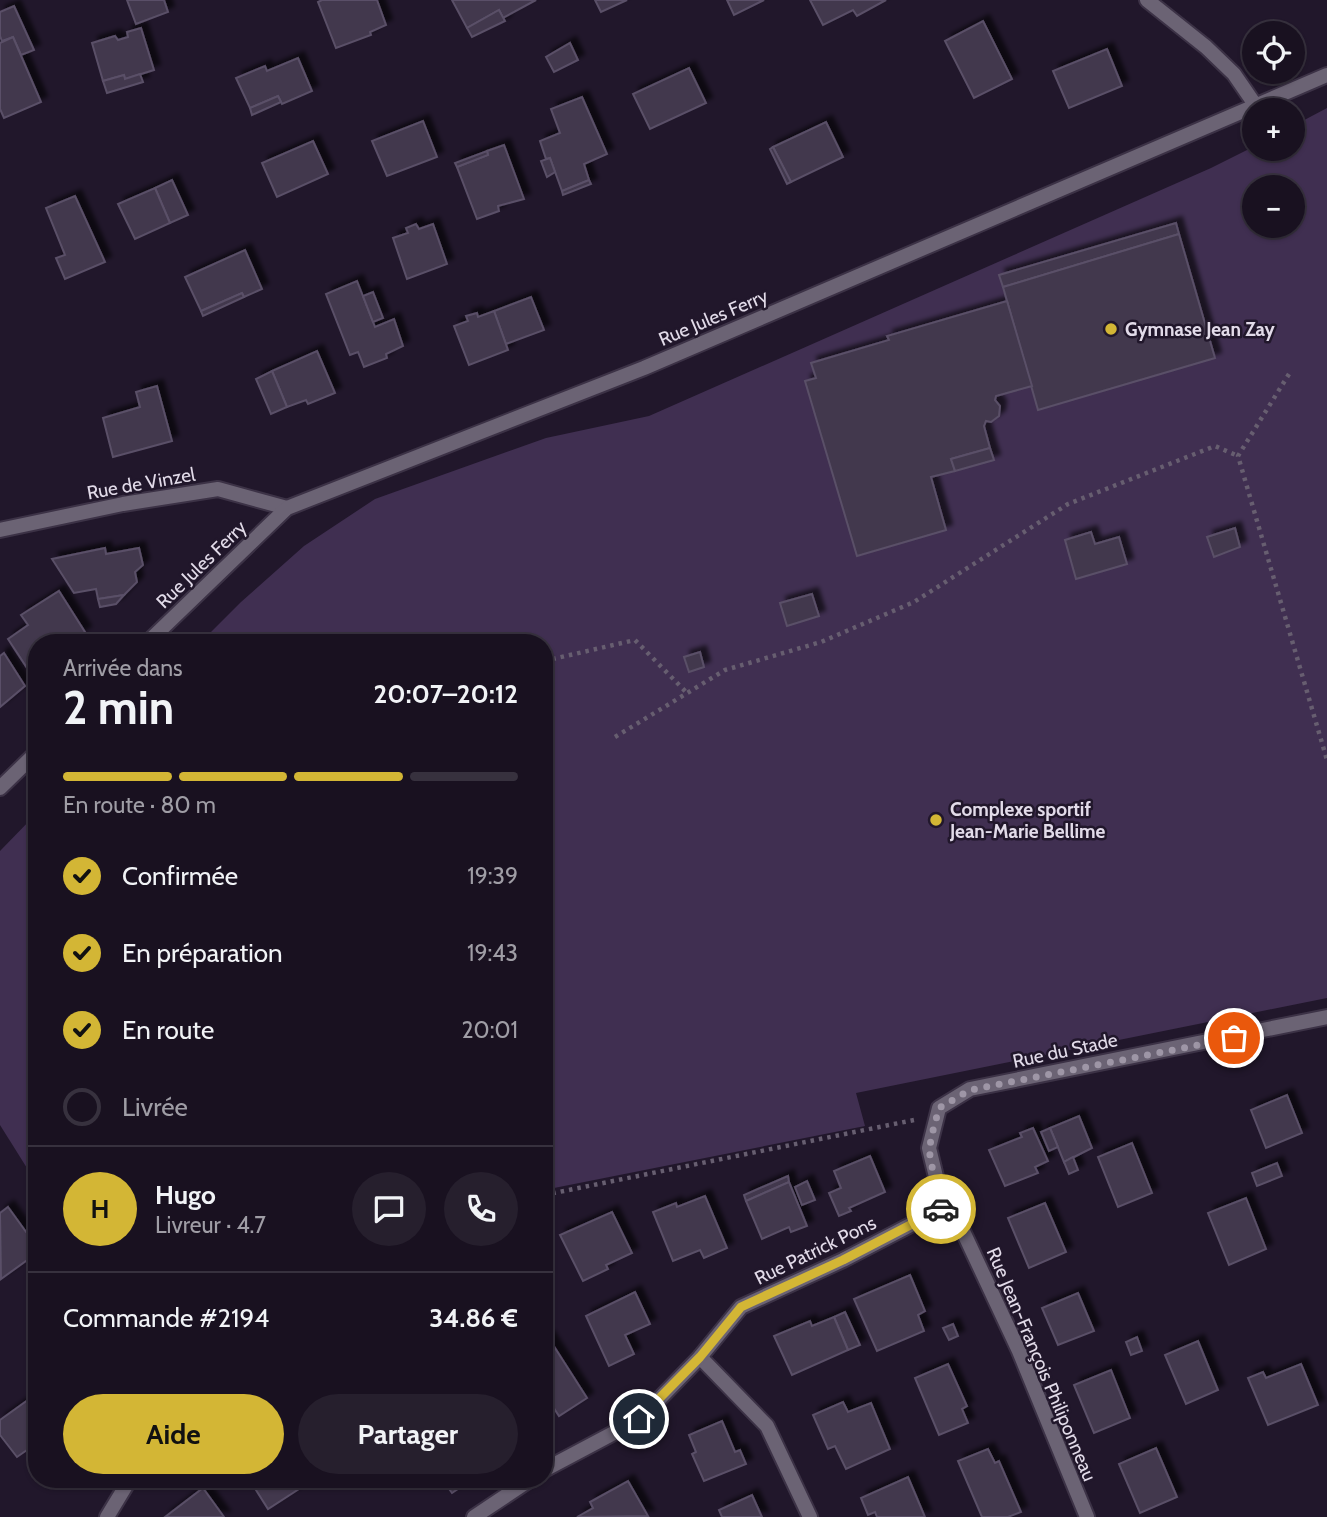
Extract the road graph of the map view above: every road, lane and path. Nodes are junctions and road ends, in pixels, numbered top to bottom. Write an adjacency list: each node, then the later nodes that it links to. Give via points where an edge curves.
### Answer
1 (1147, 0): 3 (street, via 1206,47)
2 (1327, 75): 4 (street, Rue Jules Ferry)
3 (1250, 98)
4 (1274, 98)
5 (1242, 112): 8 (street, Rue Jules Ferry, via 644,368)
6 (1289, 374): 7 (path)
7 (1238, 456): 12 (path, via 1215,446 1068,504 914,601 821,642 725,670); 14 (path)
8 (287, 509): 9 (street, Rue de Vinzel, via 218,489); 10 (street, Rue Jules Ferry)
9 (0, 530)
10 (156, 634)
11 (553, 659): 12 (path, via 635,640)
12 (687, 693): 13 (path)
13 (615, 737)
14 (1327, 760)
15 (28, 761): 16 (street)
16 (0, 788)
17 (1327, 1017): 18 (street, Rue du Stade, via 970,1090)
18 (938, 1112): 19 (path); 20 (street, Rue Jean-François Philiponneau, via 929,1148 938,1185)
19 (553, 1193)
20 (949, 1205): 21 (street, Rue Patrick Pons, via 741,1307); 28 (street, Rue Jean-François Philiponneau, via 1019,1351)
21 (700, 1357): 22 (street, Rue Patrick Pons, via 639,1419); 27 (street, via 767,1426)
22 (553, 1465)
23 (125, 1488): 25 (street)
24 (518, 1488): 26 (street)
25 (107, 1517)
26 (474, 1517)
27 (810, 1517)
28 (1087, 1517)

